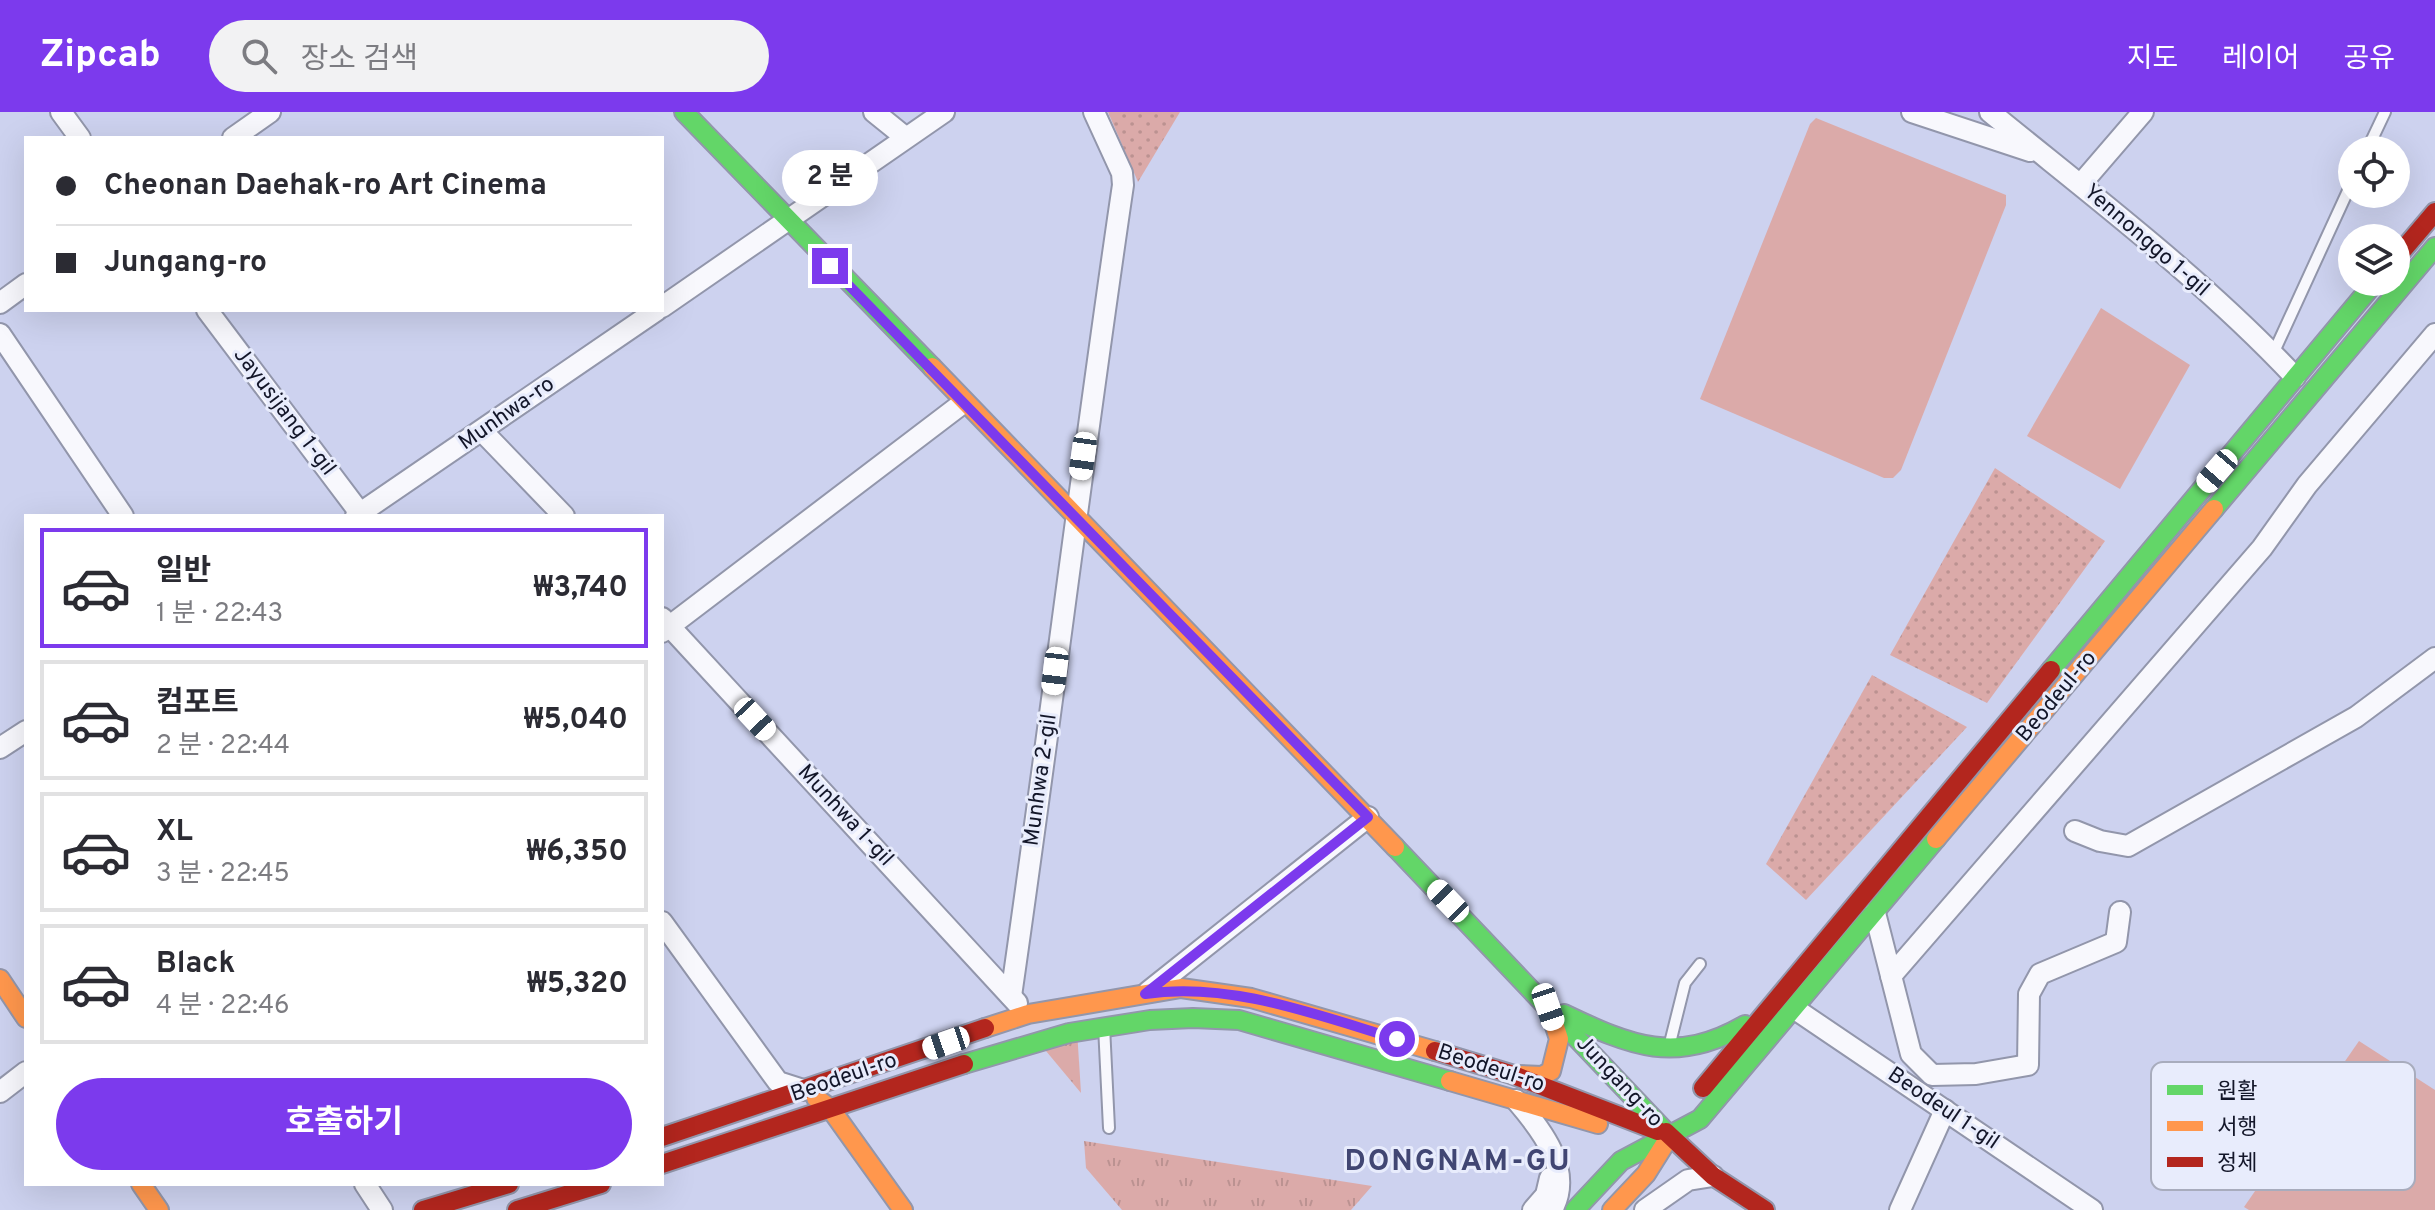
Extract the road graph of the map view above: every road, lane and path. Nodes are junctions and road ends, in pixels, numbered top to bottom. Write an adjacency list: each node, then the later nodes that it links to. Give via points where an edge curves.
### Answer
1 (61, 112): 11 (street)
2 (270, 112): 12 (street)
3 (684, 112): 19 (street, Jungang-ro)
4 (874, 112): 14 (street)
5 (944, 112): 14 (street, Munhwa-ro)
6 (1094, 112): 38 (street, Munhwa 2-gil, via 1123,185)
7 (1912, 112): 15 (street)
8 (1990, 112): 15 (street, Yennonggo 1-gil)
9 (2143, 112): 16 (street)
10 (2385, 112): 13 (lane)
11 (79, 136)
12 (236, 136)
13 (2374, 136)
14 (905, 137): 19 (street, Munhwa-ro)
15 (2042, 154): 16 (street, Yennonggo 1-gil)
16 (2081, 184): 30 (street, Yennonggo 1-gil)
17 (2340, 208): 30 (lane)
18 (2435, 212): 20 (street)
19 (786, 221): 25 (street, Munhwa-ro); 32 (street, Jungang-ro)
20 (2410, 241)
21 (2435, 247): 46 (street, Beodeul-ro)
22 (24, 285): 24 (street)
23 (2363, 296): 31 (street, Beodeul-ro)
24 (0, 303)
25 (664, 305)
26 (208, 312): 35 (street, Jayusijang 1-gil)
27 (654, 312): 33 (street, Munhwa-ro)
28 (0, 334): 34 (street)
29 (2435, 334): 49 (street, via 2307,485 2262,548)
30 (2273, 354): 31 (street, Yennonggo 1-gil)
31 (2295, 377): 55 (street, Beodeul-ro)
32 (963, 403): 38 (street, Jungang-ro); 39 (street)
33 (482, 431): 36 (street, Munhwa-ro); 37 (street)
34 (122, 514)
35 (357, 514)
36 (359, 514)
37 (562, 514)
38 (1074, 516): 43 (street, Jungang-ro); 52 (street, Munhwa 2-gil)
39 (665, 625): 52 (street, Munhwa 1-gil)
40 (2435, 658): 44 (street, via 2356,717 2128,846)
41 (24, 732): 42 (street)
42 (0, 748)
43 (1368, 817): 51 (street); 53 (street, Jungang-ro)
44 (2075, 831)
45 (2120, 912): 49 (street, via 2116,942 2040,974 2029,994 2028,1065 1932,1075 1911,1054)
46 (1875, 913): 49 (street); 54 (street, Beodeul-ro)
47 (664, 925): 62 (street, via 778,1082)
48 (1700, 964): 59 (lane, via 1685,983)
49 (1891, 976)
50 (0, 979): 57 (street)
51 (1145, 994): 56 (street, Beodeul-ro); 61 (street, Beodeul-ro, via 1181,988 1251,998)
52 (1011, 996): 56 (street, Munhwa 1-gil)
53 (1548, 1007): 59 (street, via 1640,1047); 61 (street, via 1559,1039 1551,1071 1542,1076); 69 (street, Jungang-ro)
54 (1795, 1009): 66 (street, Beodeul 1-gil); 69 (street, Beodeul-ro, via 1700,1119)
55 (1765, 1011): 59 (street, via 1723,1040 1685,1051); 69 (street, Beodeul-ro)
56 (1028, 1014): 62 (street, Beodeul-ro)
57 (24, 1015)
58 (1104, 1024): 64 (street, Beodeul-ro, via 1183,1015 1239,1020); 65 (street, Beodeul-ro, via 1044,1037); 67 (lane)
59 (1669, 1049)
60 (24, 1074): 63 (street)
61 (1511, 1074): 69 (street, Beodeul-ro)
62 (806, 1091): 65 (street); 68 (street, Beodeul-ro)
63 (0, 1092)
64 (1516, 1100): 69 (street, Beodeul-ro, via 1597,1124); 70 (street, via 1545,1132)
65 (830, 1108): 71 (street, Beodeul-ro); 83 (street)
66 (1945, 1110): 90 (street); 91 (street, Beodeul 1-gil)
67 (1109, 1128)
68 (664, 1136)
69 (1670, 1136): 72 (street, Jungang-ro); 86 (street, via 1621,1161); 87 (street, via 1646,1174)
70 (1552, 1154): 84 (street, via 1546,1195); 85 (street, via 1560,1174)
71 (664, 1163)
72 (1713, 1176): 88 (street, via 1688,1180); 89 (street, Jungang-ro)
73 (142, 1186): 78 (street)
74 (366, 1186): 80 (street)
75 (502, 1186): 81 (street)
76 (598, 1186): 77 (street)
77 (576, 1202): 82 (street)
78 (156, 1206): 79 (street)
79 (172, 1210)
80 (382, 1210)
81 (423, 1210)
82 (517, 1210)
83 (903, 1210)
84 (1533, 1210)
85 (1552, 1210)
86 (1575, 1210)
87 (1612, 1210)
88 (1645, 1210)
89 (1765, 1210)
90 (1900, 1210)
91 (2092, 1210)

